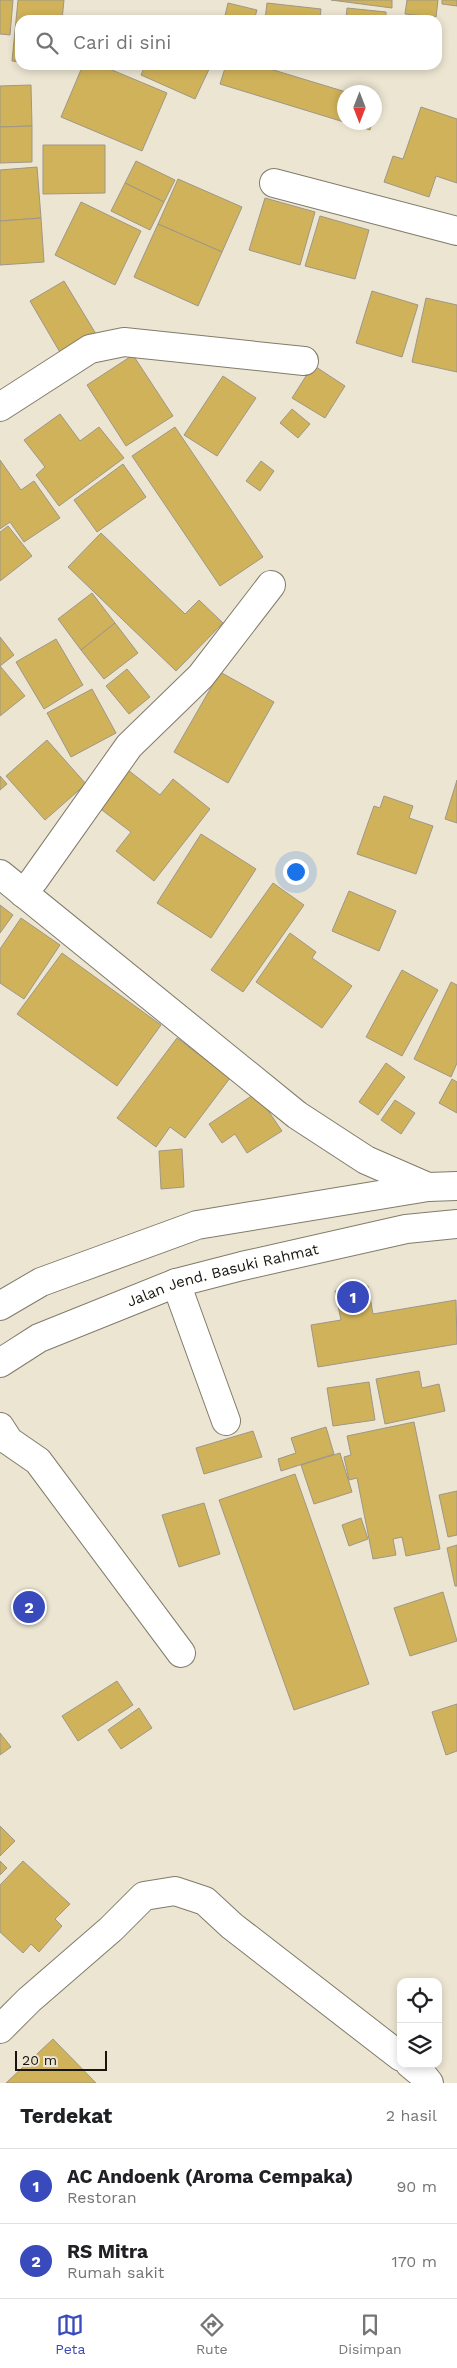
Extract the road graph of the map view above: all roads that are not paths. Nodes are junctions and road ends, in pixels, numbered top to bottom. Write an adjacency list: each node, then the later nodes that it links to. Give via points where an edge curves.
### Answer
1 (274, 183): 2 (street)
2 (457, 231)
3 (304, 361): 4 (street, via 124,342 90,348)
4 (0, 408)
5 (271, 585): 7 (street, via 201,676 129,746)
6 (0, 874): 7 (street)
7 (23, 893): 9 (street, via 297,1114 366,1160)
8 (457, 1186): 9 (street)
9 (428, 1187): 12 (street, via 197,1225 41,1282)
10 (457, 1224): 11 (street, Jalan Jend. Basuki Rahmat, via 406,1229)
11 (176, 1284): 13 (street, Jalan Jend. Basuki Rahmat, via 39,1338); 14 (street)
12 (0, 1306)
13 (0, 1363)
14 (226, 1421)
15 (3, 1439): 16 (street, via 38,1461)
16 (181, 1653)
17 (0, 2029): 18 (street, via 144,1896 175,1891 204,1901)
18 (397, 2054)
19 (415, 2068): 20 (street)
20 (429, 2083)

